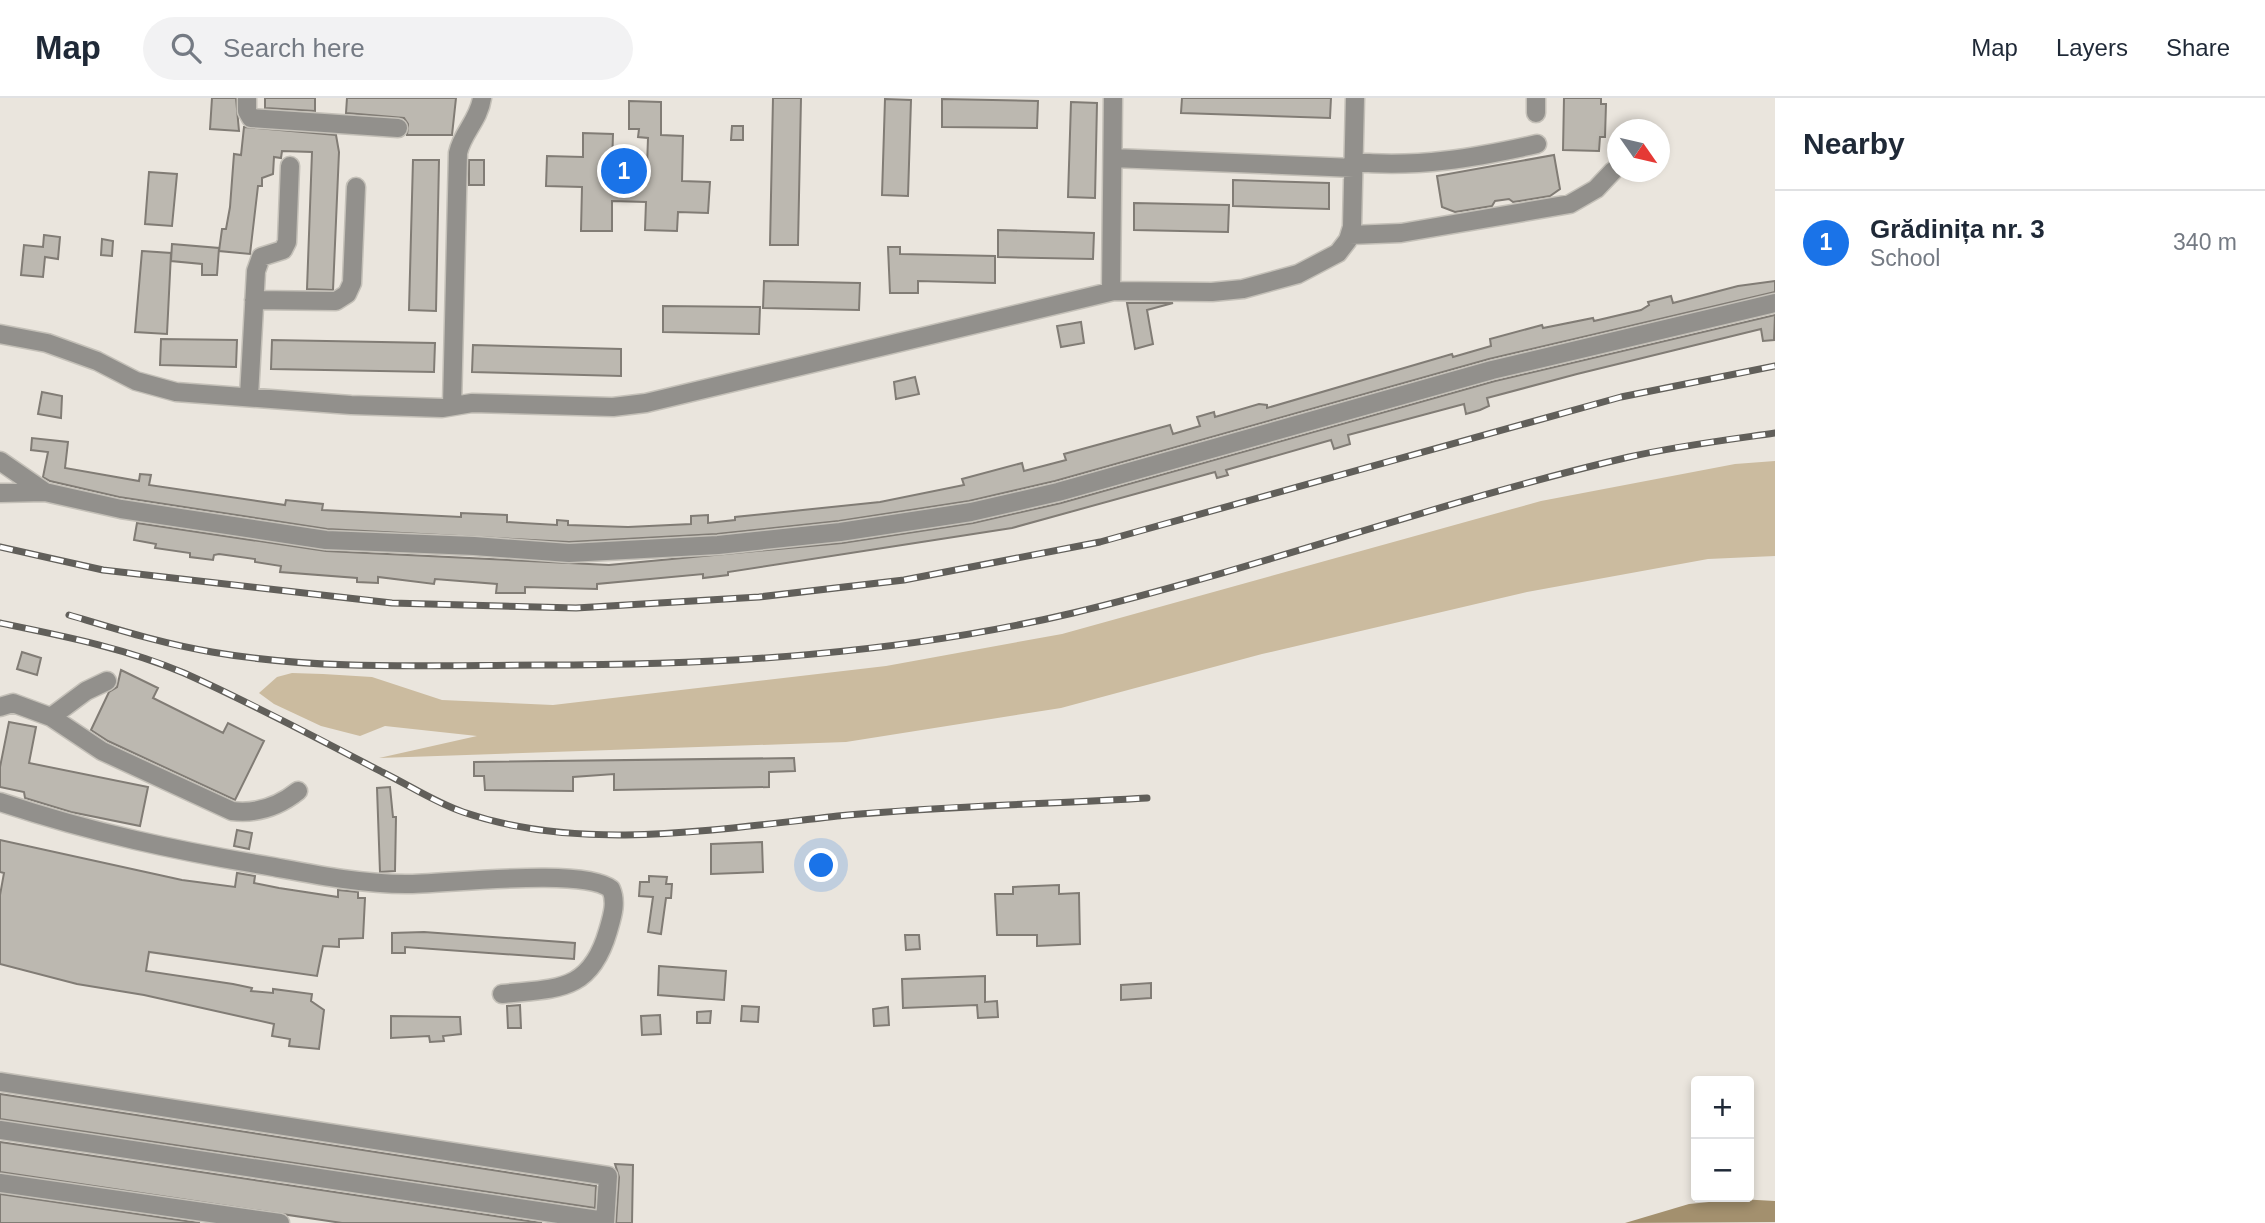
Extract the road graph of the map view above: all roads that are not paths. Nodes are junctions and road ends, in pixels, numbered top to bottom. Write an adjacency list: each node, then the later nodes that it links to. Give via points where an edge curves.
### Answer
1 (247, 98): 5 (lane, via 251,118)
2 (482, 98): 18 (lane, via 458,153)
3 (1113, 98): 7 (lane)
4 (1355, 98): 8 (lane)
5 (398, 128)
6 (1537, 144): 8 (lane, via 1447,162)
7 (1113, 158): 8 (lane); 13 (lane)
8 (1354, 165): 12 (lane)
9 (290, 166): 14 (lane, via 287,243 283,250 258,262)
10 (1607, 178): 12 (lane, via 1570,204 1401,233)
11 (356, 187): 14 (lane, via 352,283 347,294 336,301)
12 (1350, 235): 13 (lane, via 1338,253 1298,274 1243,289)
13 (1111, 291): 18 (lane, via 646,402 613,407 472,402)
14 (254, 300): 17 (lane)
15 (1775, 303): 20 (lane, via 1492,370 1058,492 971,512 840,532 650,551 569,553 326,540 121,509)
16 (0, 334): 17 (lane, via 70,351 155,387)
17 (249, 396): 18 (lane, via 351,405)
18 (452, 406)
19 (0, 461): 20 (lane)
20 (45, 492): 21 (lane)
21 (0, 493)
22 (107, 681): 24 (lane)
23 (0, 707): 24 (lane, via 13,703)
24 (51, 717): 25 (lane, via 102,751 232,810 252,813)
25 (298, 791)
26 (0, 802): 27 (lane, via 125,840 348,879 405,884 548,878 606,884 611,889 613,912 591,970 576,983)
27 (502, 994)
28 (0, 1082): 31 (lane, via 608,1176)
29 (0, 1130): 31 (lane)
30 (0, 1183): 32 (lane)
31 (605, 1222)
32 (280, 1223)

